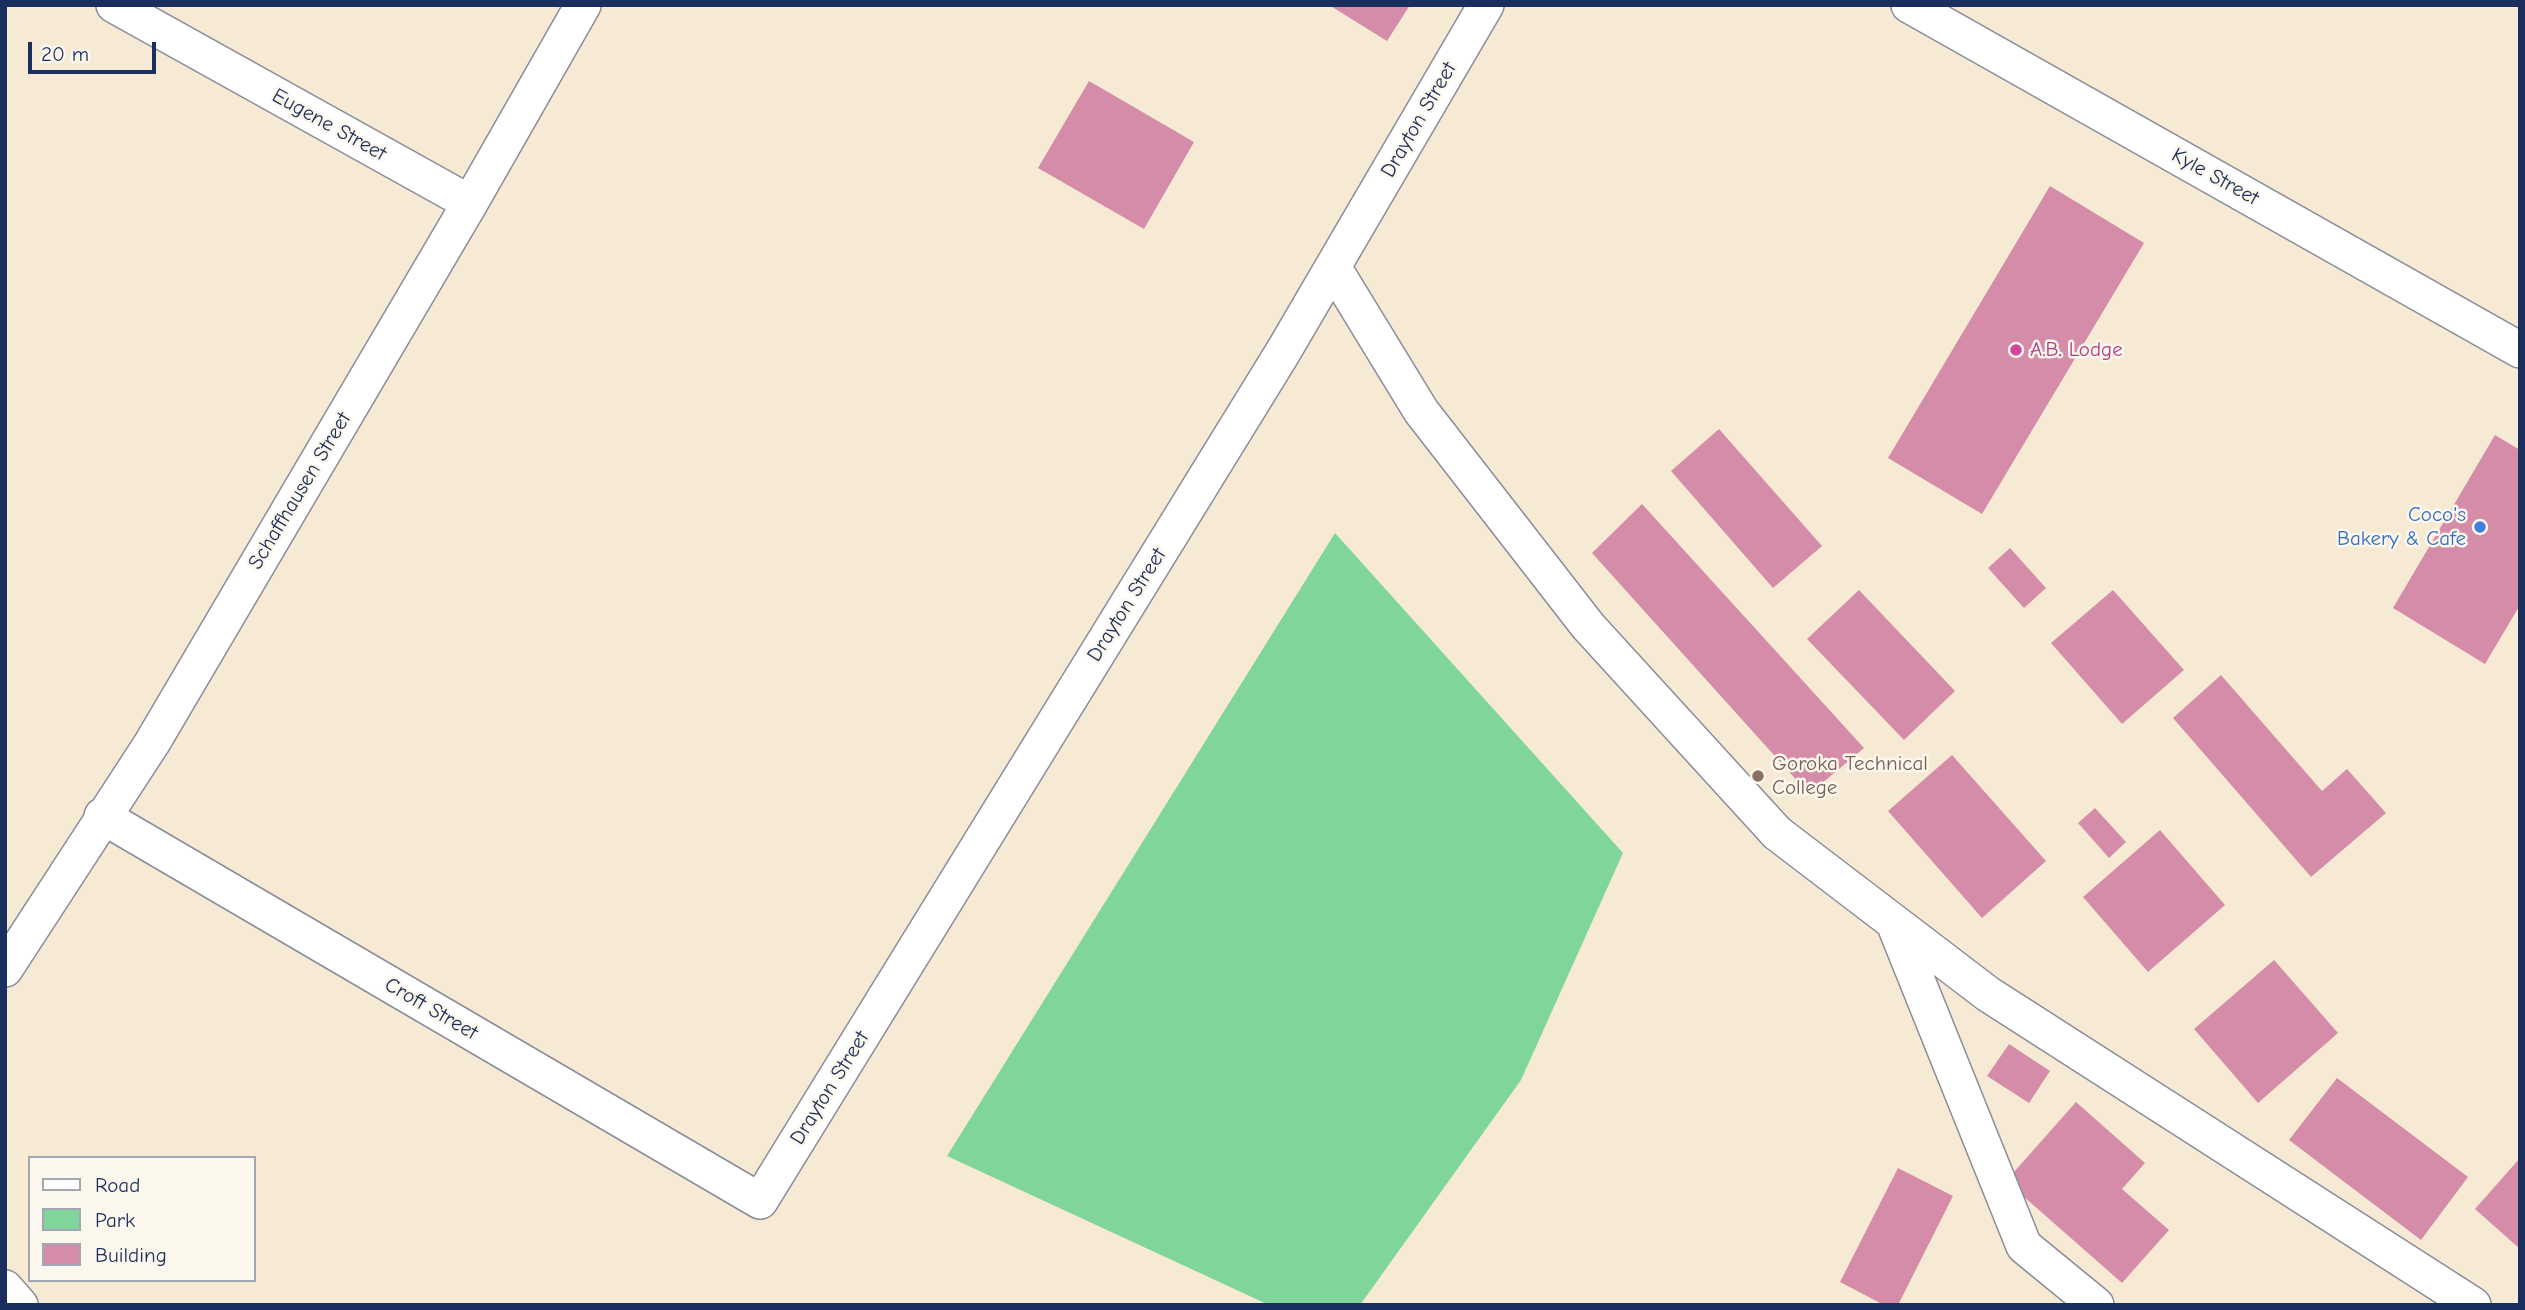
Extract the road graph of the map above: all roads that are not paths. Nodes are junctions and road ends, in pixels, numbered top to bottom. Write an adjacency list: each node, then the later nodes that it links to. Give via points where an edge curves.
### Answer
1 (114, 5): 5 (street, Eugene Street)
2 (583, 5): 5 (street, Schaffhausen Street)
3 (1486, 5): 6 (street, Drayton Street)
4 (1909, 5): 7 (street, Kyle Street)
5 (470, 203): 8 (street, Schaffhausen Street, via 152,743)
6 (1333, 267): 9 (street, via 1421,411 1588,626 1777,833); 11 (street, Drayton Street)
7 (2520, 350)
8 (102, 817): 10 (street, Schaffhausen Street); 11 (street, Croft Street)
9 (1893, 921): 14 (street, via 2024,1246); 15 (street, via 1988,994)
10 (6, 964)
11 (761, 1201)
12 (5, 1288): 13 (street)
13 (20, 1305)
14 (2096, 1305)
15 (2473, 1305)

